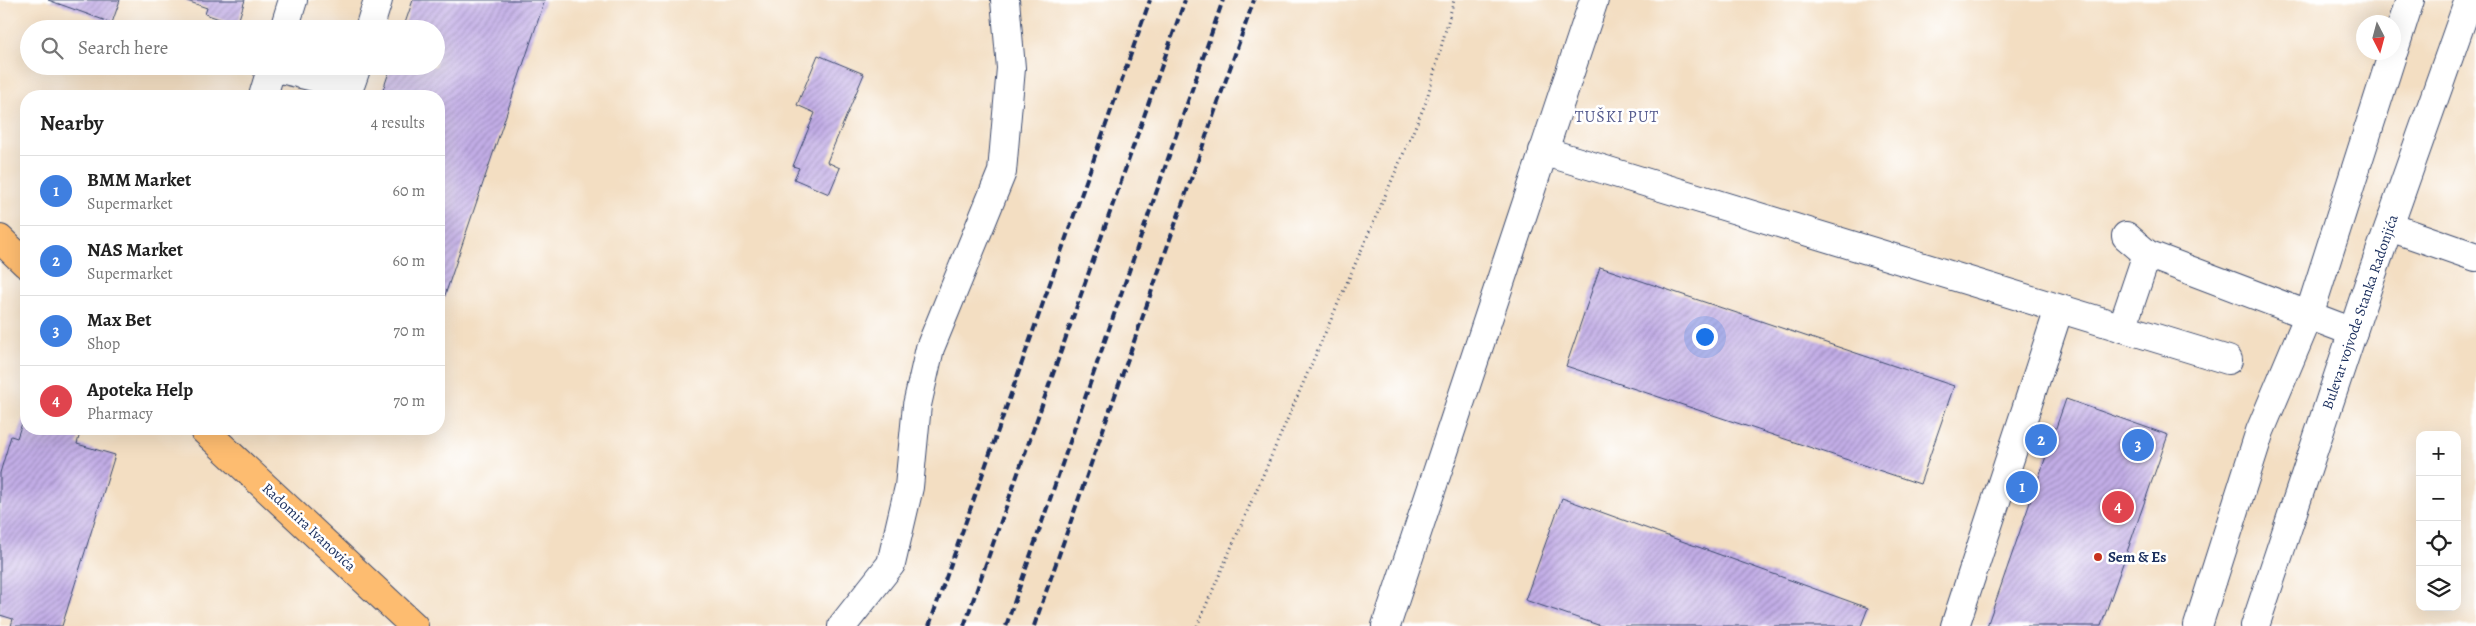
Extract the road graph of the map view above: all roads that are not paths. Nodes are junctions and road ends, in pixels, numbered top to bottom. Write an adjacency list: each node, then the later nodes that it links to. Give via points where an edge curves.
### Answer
1 (293, 0): 7 (street)
2 (378, 0): 8 (street)
3 (1005, 0): 29 (street, via 1011,68 1002,172 930,348 917,405 909,488 891,564)
4 (1594, 0): 15 (street)
5 (2410, 0): 9 (street)
6 (2469, 0): 16 (street, Bulevar vojvode Stanka Radonjića)
7 (287, 20)
8 (372, 20)
9 (2401, 27)
10 (2390, 60): 23 (street)
11 (269, 75): 14 (street)
12 (307, 75): 13 (street, via 334,82)
13 (351, 82)
14 (264, 90)
15 (1543, 151): 22 (street); 30 (street)
16 (2390, 227): 20 (street); 25 (street, Bulevar vojvode Stanka Radonjića)
17 (2126, 236): 19 (street)
18 (0, 239): 21 (main road)
19 (2147, 254): 23 (street); 24 (street)
20 (2476, 257)
21 (20, 258)
22 (2059, 308): 24 (street); 31 (street)
23 (2309, 315): 25 (street); 32 (street, via 2260,431)
24 (2122, 328): 26 (street)
25 (2353, 332): 33 (street, Bulevar vojvode Stanka Radonjića)
26 (2228, 360)
27 (209, 435): 28 (main road, Radomira Ivanovića)
28 (414, 626)
29 (842, 626)
30 (1386, 626)
31 (1955, 626)
32 (2198, 626)
33 (2255, 626)

